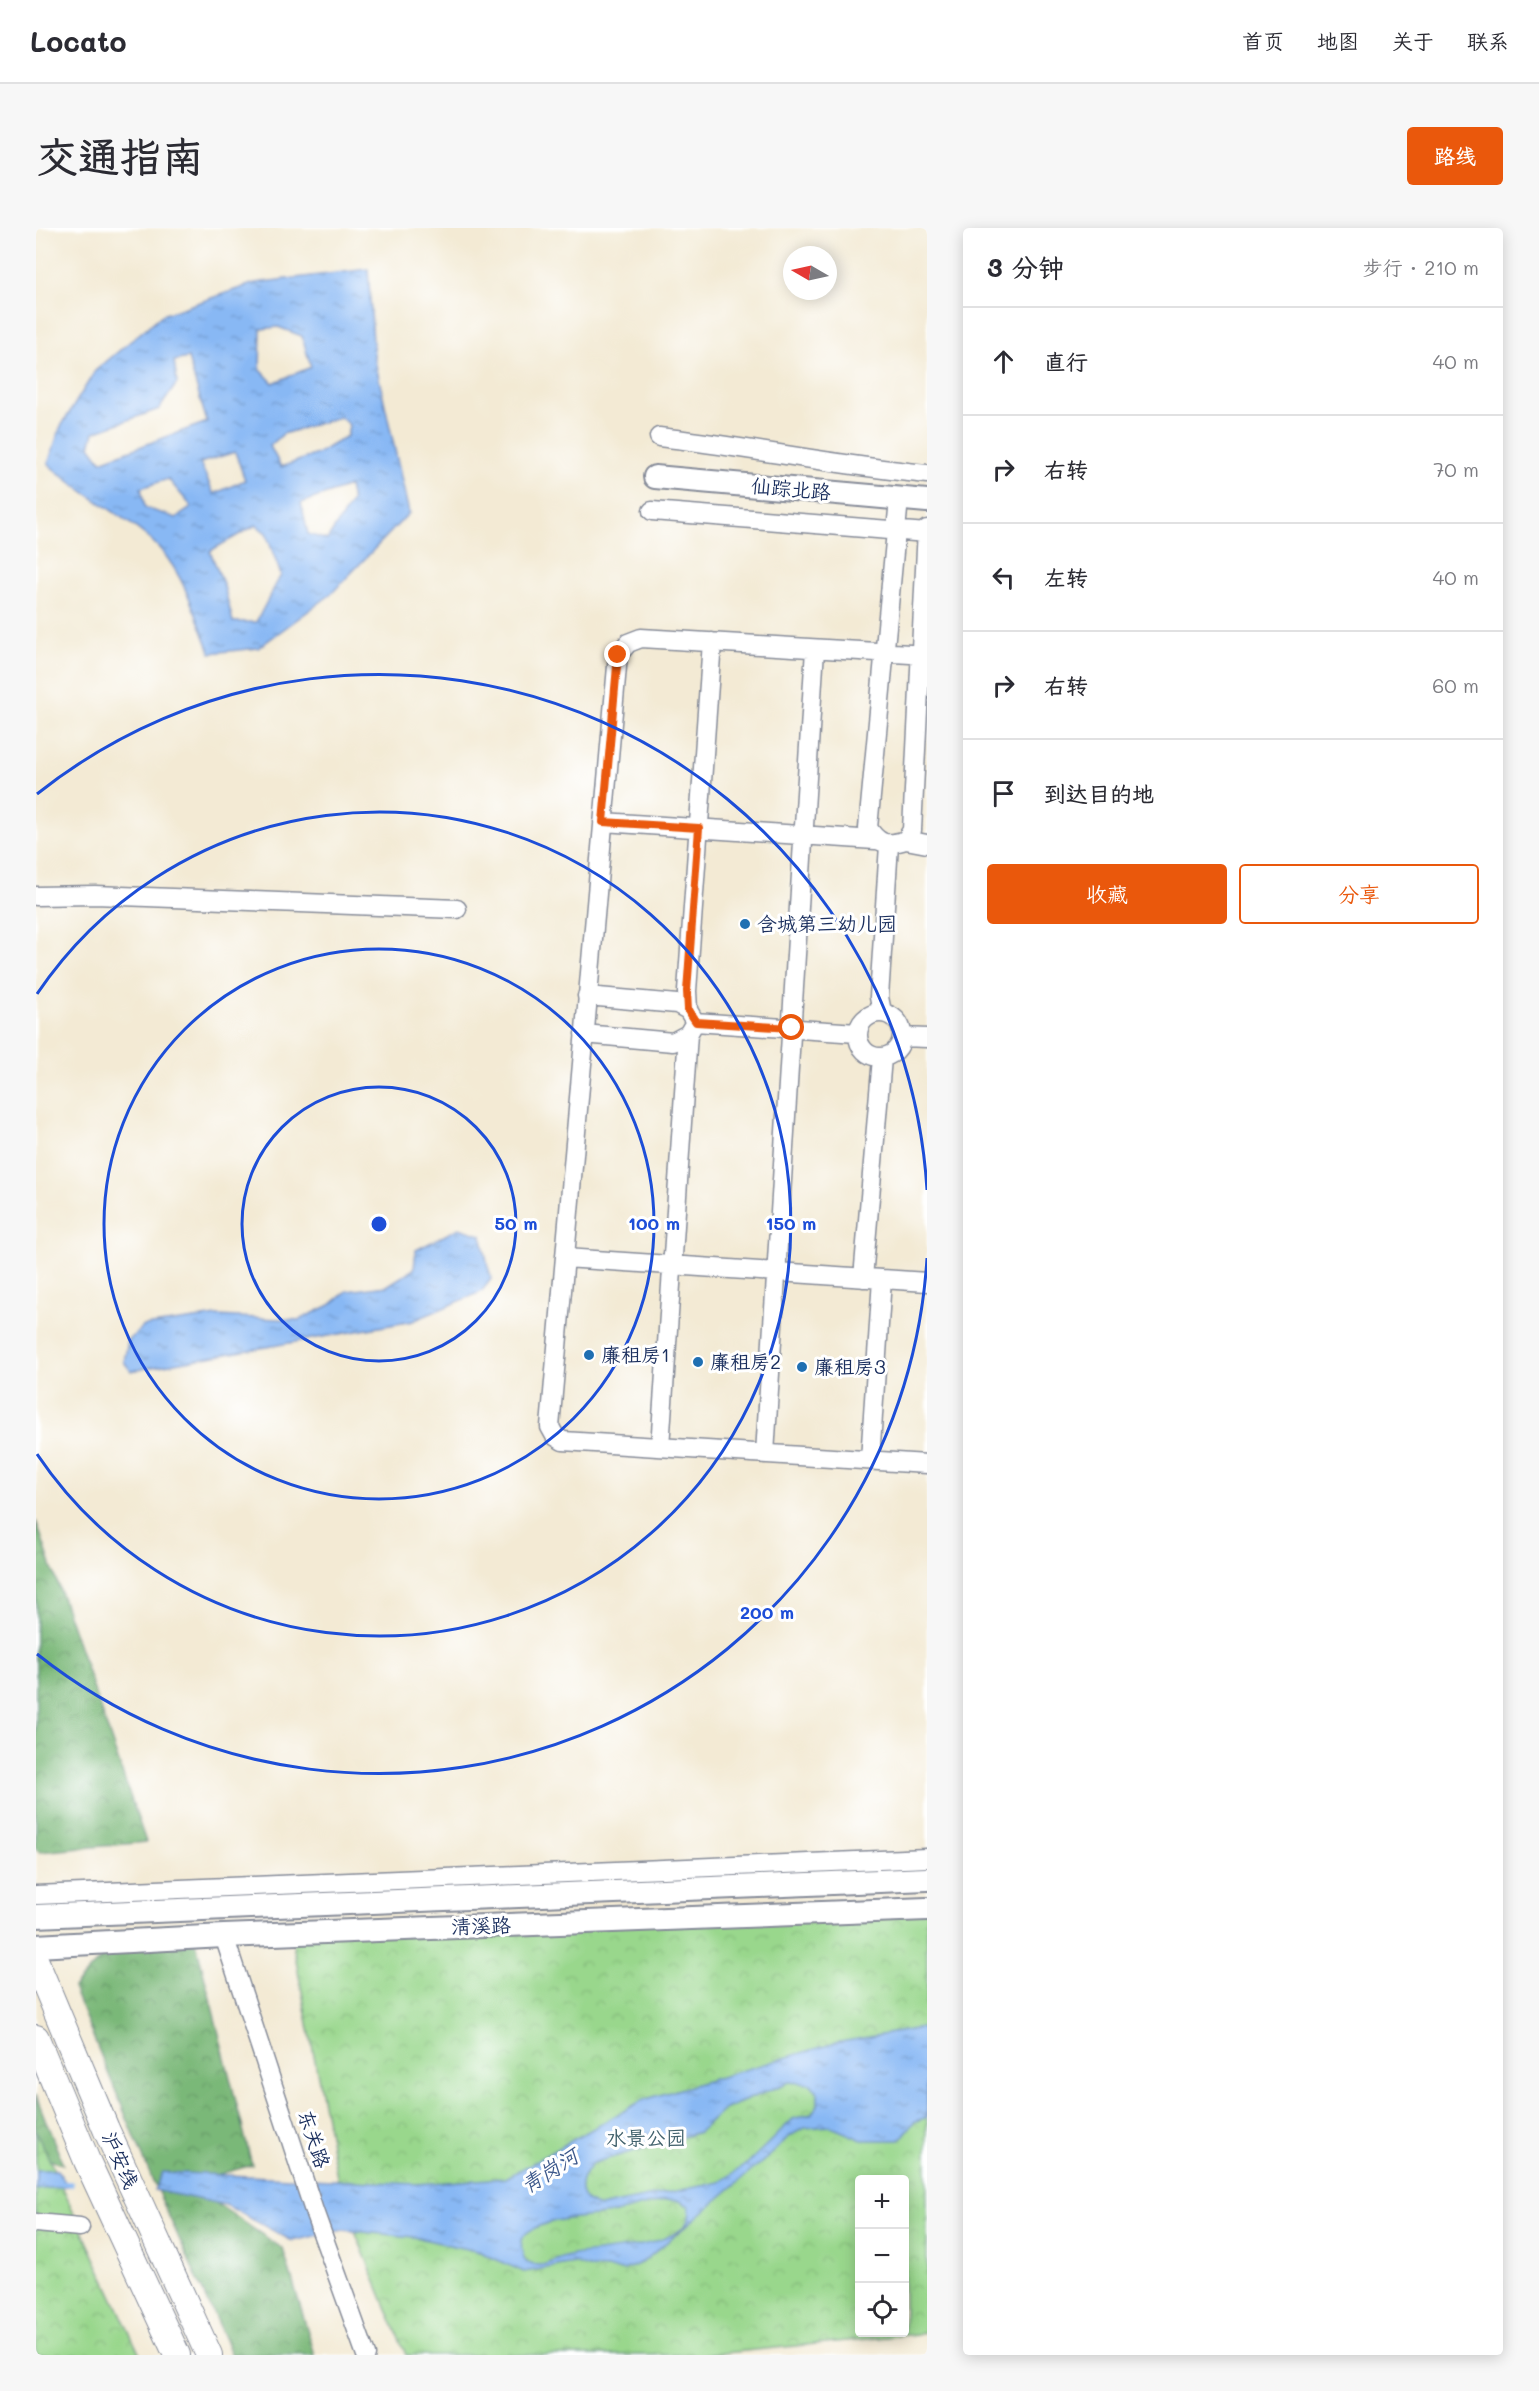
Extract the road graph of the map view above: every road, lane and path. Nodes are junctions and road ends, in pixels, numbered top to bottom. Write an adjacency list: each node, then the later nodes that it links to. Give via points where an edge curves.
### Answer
1 (659, 437): 2 (street)
2 (927, 474)
3 (655, 477): 4 (main road, 仙踪北路)
4 (899, 499): 5 (main road, 仙踪北路); 10 (street)
5 (927, 501)
6 (652, 511): 7 (street)
7 (927, 531): 11 (street)
8 (712, 642): 9 (street); 12 (street, via 641,638 628,643 618,655); 13 (street)
9 (815, 649): 10 (street); 14 (street)
10 (883, 653): 11 (street); 15 (street, via 868,828)
11 (924, 654): 15 (street, via 912,830)
12 (603, 822): 13 (street); 19 (street)
13 (699, 828): 14 (street); 21 (street, via 687,991)
14 (803, 835): 15 (street); 22 (street)
15 (890, 842): 16 (street); 20 (street, via 879,997)
16 (927, 844)
17 (36, 896): 18 (street, via 95,894)
18 (457, 909)
19 (587, 996): 21 (street, via 677,1004); 24 (street)
20 (882, 1012): 23 (street, via 862,1020); 25 (street, via 899,1023)
21 (691, 1022): 22 (street); 24 (street, via 673,1042); 29 (street)
22 (792, 1028): 23 (street); 30 (street)
23 (857, 1033): 27 (street, via 861,1048)
24 (584, 1034): 28 (street)
25 (902, 1037): 26 (street); 27 (street, via 896,1051)
26 (927, 1038)
27 (882, 1058): 31 (street)
28 (565, 1258): 29 (street); 34 (street, via 550,1427 563,1441)
29 (671, 1266): 30 (street); 34 (street)
30 (777, 1272): 31 (street); 35 (street)
31 (863, 1278): 32 (street)
32 (882, 1279): 33 (street); 36 (street)
33 (927, 1282)
34 (660, 1447): 35 (street)
35 (765, 1454): 36 (street)
36 (870, 1460): 37 (street)
37 (927, 1464)
38 (927, 1858): 40 (street)
39 (927, 1879): 42 (main road, 清溪路)
40 (36, 1894)
41 (927, 1909): 43 (main road, 清溪路)
42 (36, 1916)
43 (224, 1936): 44 (main road, 清溪路); 51 (street, 东关路, via 314,2211)
44 (36, 1946)
45 (36, 1962): 50 (highway, 沪安线, via 106,2129)
46 (36, 2038): 49 (highway, 沪安线, via 87,2161)
47 (36, 2223): 48 (street)
48 (80, 2227)
49 (177, 2355)
50 (209, 2355)
51 (366, 2355)

